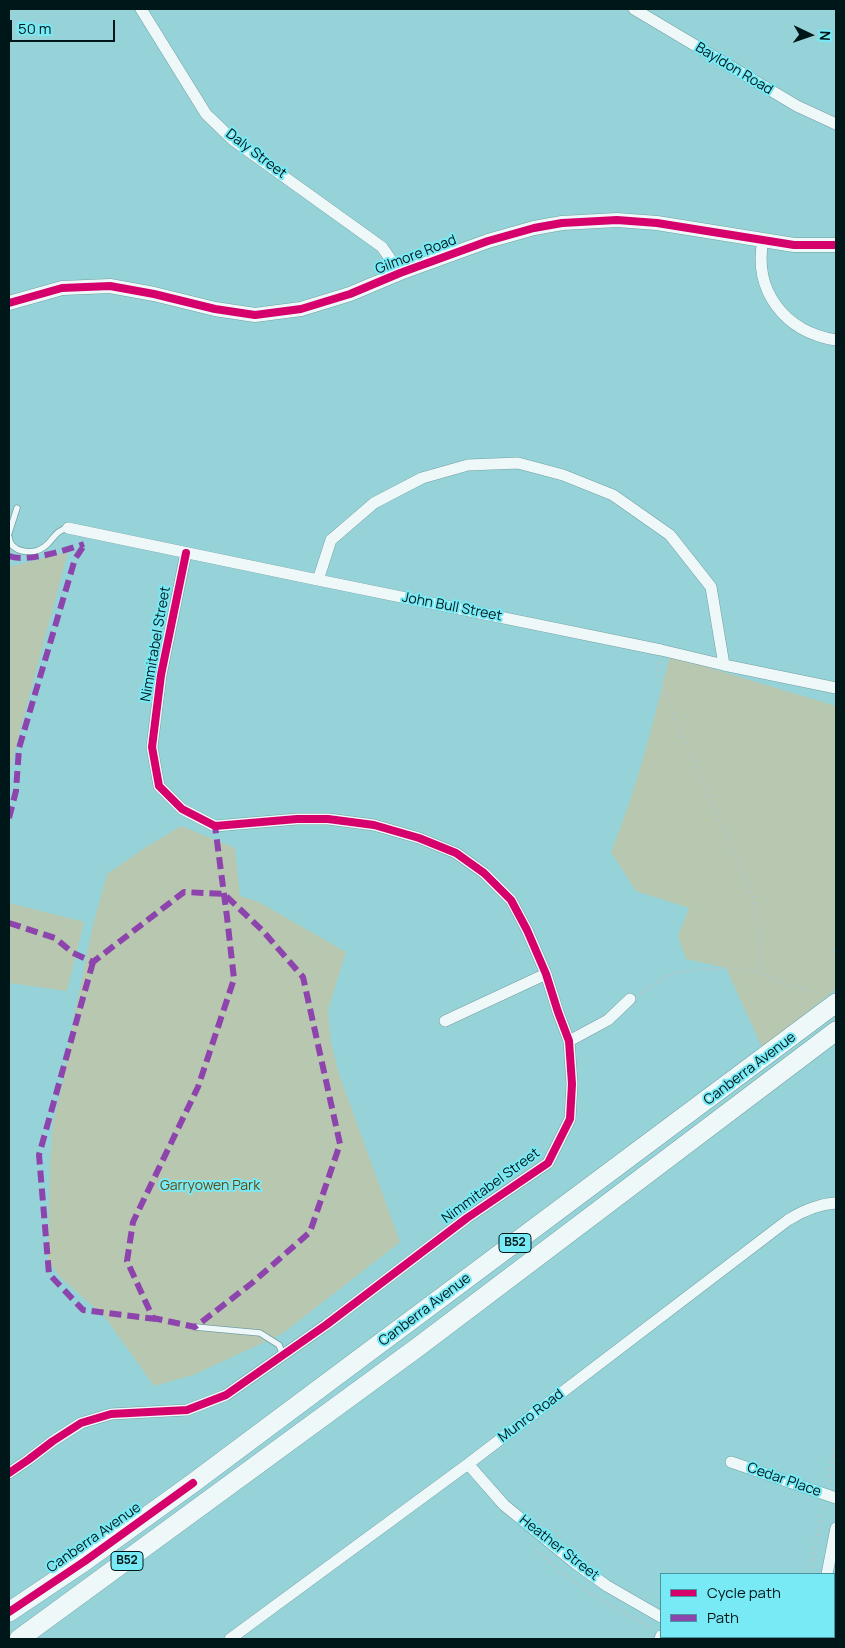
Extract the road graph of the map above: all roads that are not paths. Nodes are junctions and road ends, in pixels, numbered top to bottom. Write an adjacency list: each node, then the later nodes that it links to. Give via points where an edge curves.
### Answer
1 (141, 9): 6 (street, Daly Street, via 206,114 233,140 382,247)
2 (634, 9): 3 (street, Bayldon Road, via 797,106)
3 (836, 124)
4 (763, 240): 5 (street, Gilmore Road, via 807,246); 6 (street, Gilmore Road, via 656,223 617,220 562,223 488,241); 8 (street, via 761,274 776,305 803,329)
5 (836, 245)
6 (400, 273): 7 (street, Gilmore Road, via 350,294 301,309 255,315 110,286 62,288)
7 (9, 303)
8 (836, 340)
9 (16, 508): 11 (lane)
10 (68, 528): 12 (lane, via 58,532 44,547 26,551 16,549); 13 (street, John Bull Street)
11 (9, 533)
12 (9, 537)
13 (186, 553): 14 (street, John Bull Street); 17 (street, Nimmitabel Street, via 161,675 154,729 152,747 159,786 182,809 215,826 328,819 374,825 456,853 484,873 511,900)
14 (318, 580): 15 (street, John Bull Street); 15 (street, via 331,540 374,502 422,478 459,467 518,462 563,475 613,496 670,535 711,587)
15 (724, 665): 16 (street, John Bull Street)
16 (836, 688)
17 (546, 974): 20 (street); 22 (street, Nimmitabel Street)
18 (630, 999): 22 (street, via 608,1020)
19 (836, 1003): 32 (highway, Canberra Avenue / B52, via 193,1483)
20 (445, 1021)
21 (836, 1031): 34 (highway, Canberra Avenue / B52, via 402,1358)
22 (569, 1041): 25 (street, Nimmitabel Street, via 570,1119 548,1163 467,1218)
23 (836, 1203): 27 (street, Munro Road, via 805,1209 788,1220)
24 (194, 1327): 25 (lane, via 260,1333 279,1345)
25 (283, 1355): 28 (street, Nimmitabel Street, via 226,1395 187,1410 111,1414 81,1423)
26 (731, 1462): 29 (street, Cedar Place)
27 (468, 1464): 33 (street, Heather Street, via 504,1505 575,1562 607,1586); 37 (street, Munro Road)
28 (9, 1473)
29 (836, 1498)
30 (836, 1528): 31 (street)
31 (827, 1573)
32 (9, 1612)
33 (660, 1616)
34 (46, 1619): 35 (highway, Canberra Avenue / B52); 36 (highway, Canberra Avenue / B52)
35 (9, 1636)
36 (19, 1639)
37 (230, 1639)

